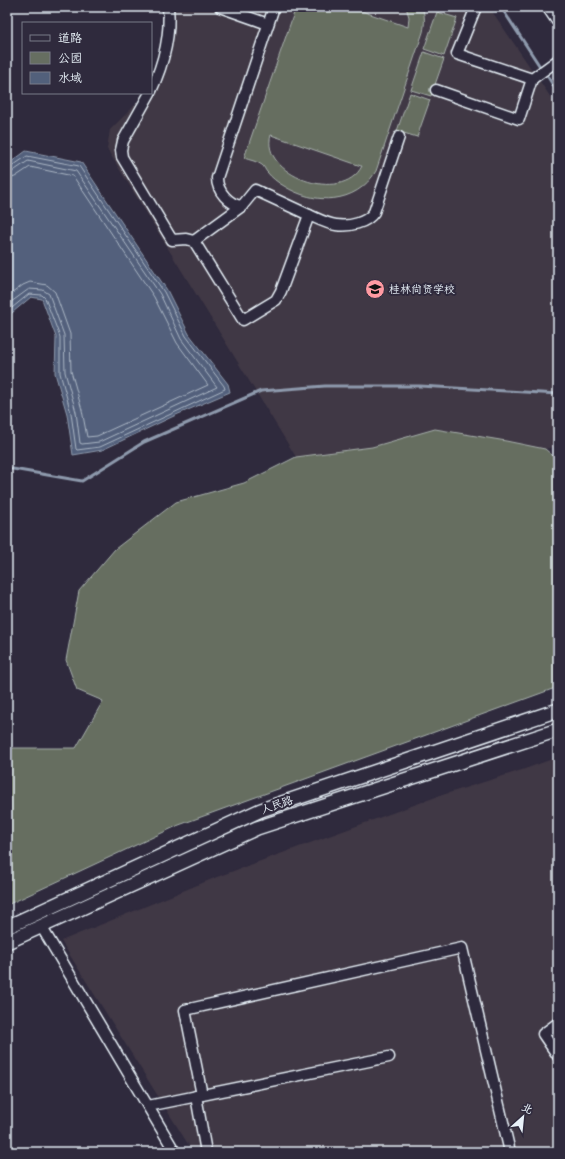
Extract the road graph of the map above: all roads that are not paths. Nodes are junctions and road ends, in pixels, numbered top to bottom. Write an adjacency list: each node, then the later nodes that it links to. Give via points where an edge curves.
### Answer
1 (168, 7): 10 (street, via 168,30 163,62)
2 (220, 7): 7 (street)
3 (274, 7): 7 (street)
4 (476, 7): 9 (street, via 457,54)
5 (549, 7): 6 (main road)
6 (558, 20)
7 (268, 24): 14 (street, via 217,178 223,194 232,203)
8 (558, 60): 9 (street)
9 (532, 79): 11 (street, via 520,118)
10 (152, 87)
11 (436, 90)
12 (149, 94): 16 (street, via 123,141 121,155 172,240)
13 (399, 137): 15 (street, via 374,212 370,217 339,226)
14 (242, 206): 15 (street, via 255,190); 16 (street)
15 (309, 216): 16 (street, via 276,300 243,320)
16 (194, 241)
17 (558, 710): 20 (main road, 人民路, via 261,810)
18 (558, 730): 19 (main road, 人民路, via 257,828)
19 (41, 926): 21 (main road, 人民路); 26 (street)
20 (7, 927)
21 (7, 942)
22 (558, 1023): 23 (street, via 543,1034)
23 (558, 1056)
24 (389, 1057): 25 (street)
25 (199, 1096): 26 (street); 28 (street); 29 (street, via 185,1010 462,948)
26 (148, 1106): 27 (street)
27 (175, 1152)
28 (206, 1152)
29 (510, 1152)

